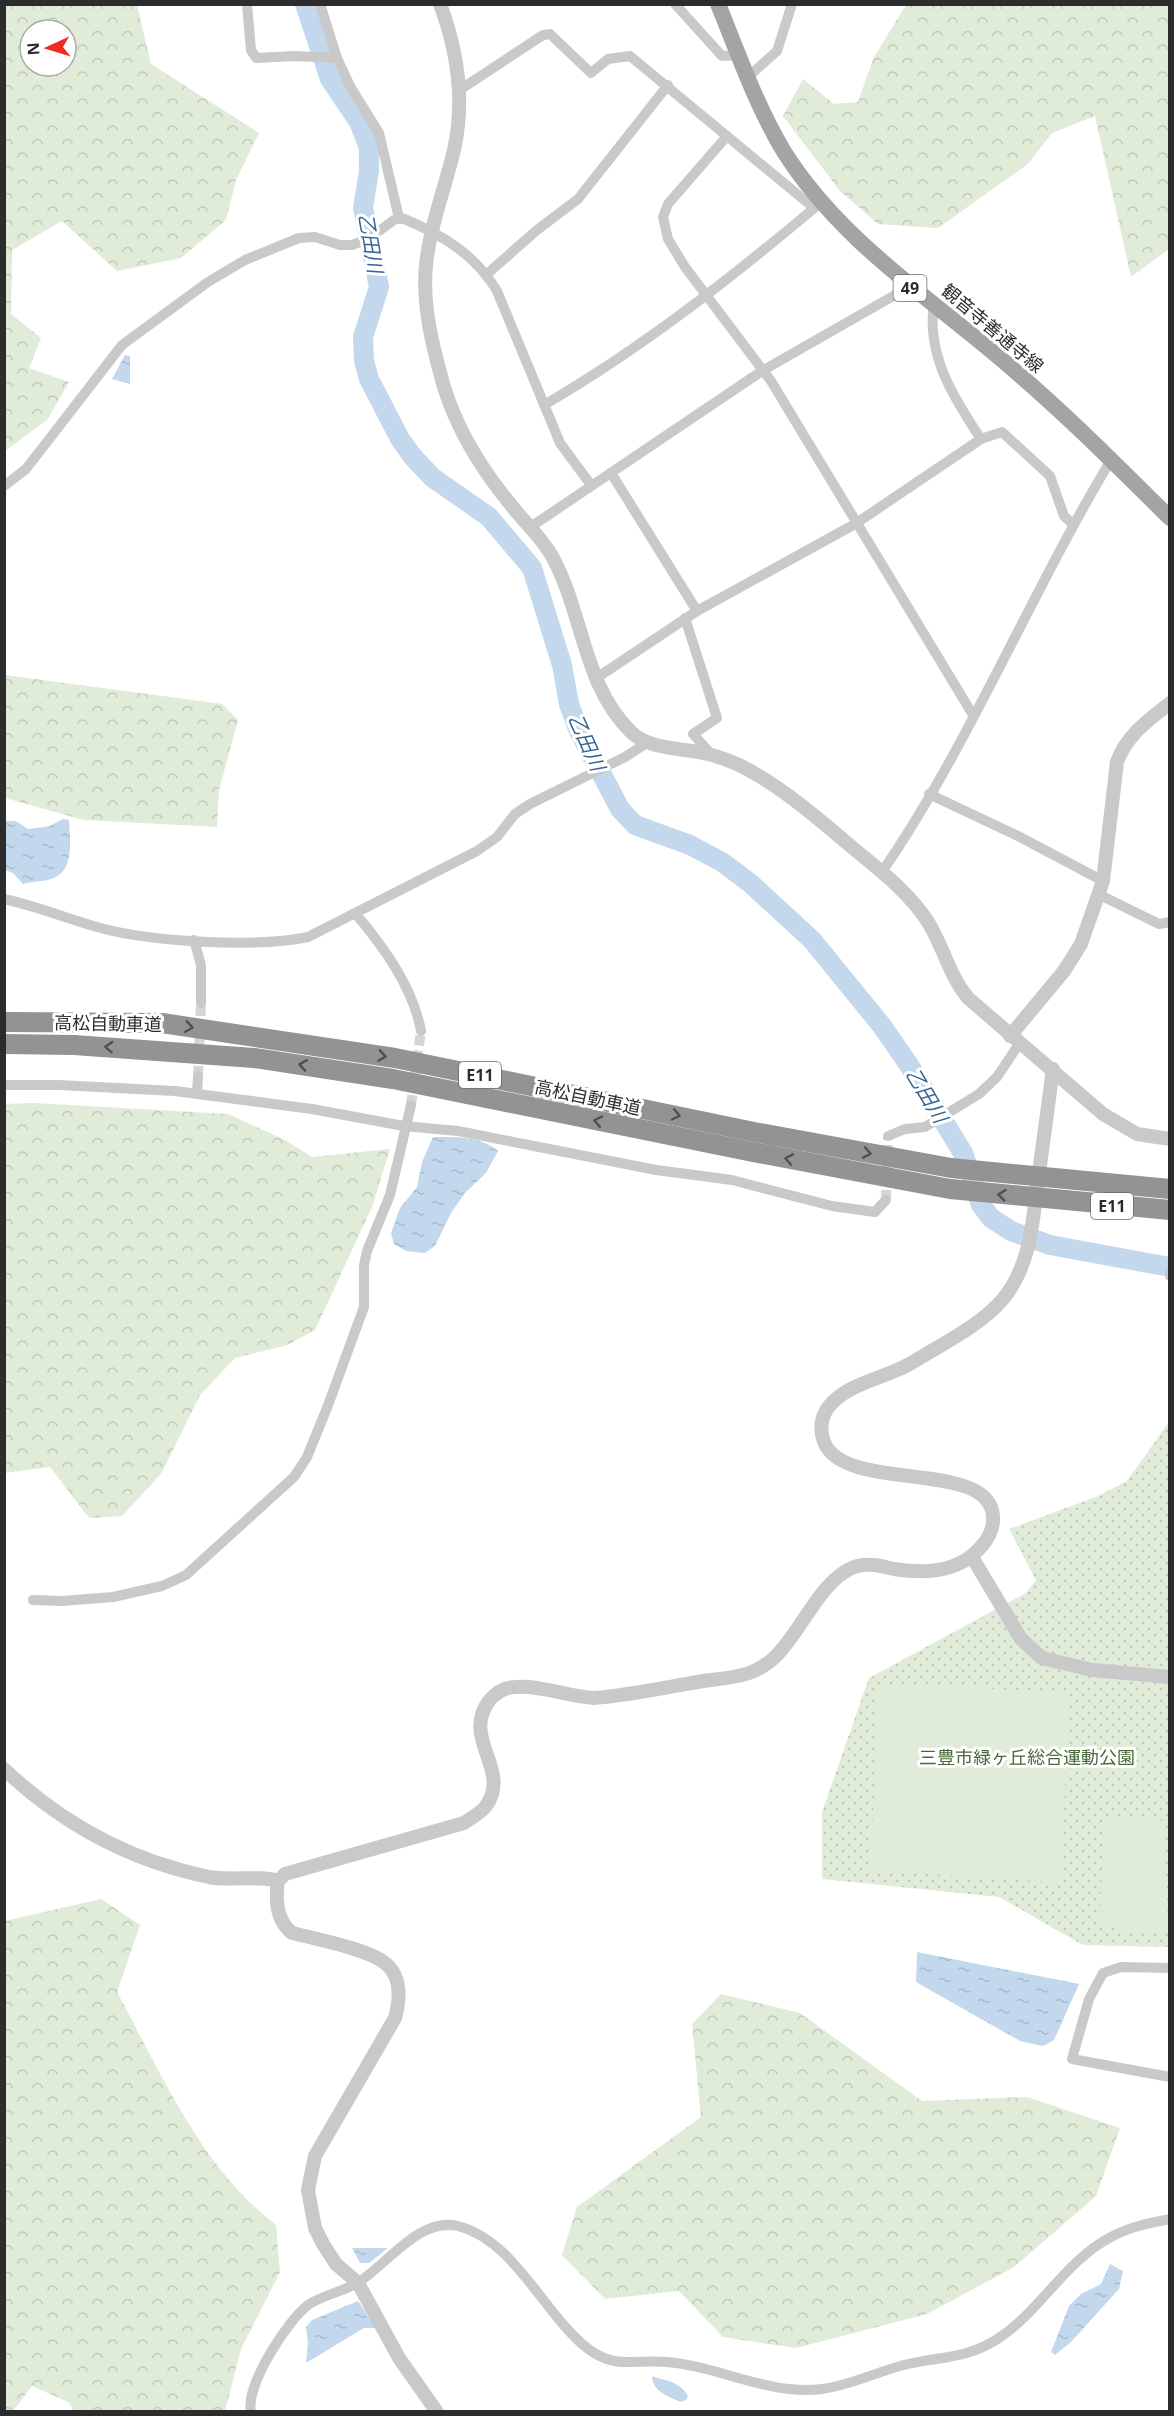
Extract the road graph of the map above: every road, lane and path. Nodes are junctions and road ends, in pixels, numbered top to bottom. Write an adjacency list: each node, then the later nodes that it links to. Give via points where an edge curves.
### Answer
1 (247, 4): 8 (street, via 251,50 256,58)
2 (320, 4): 8 (street)
3 (440, 4): 11 (street)
4 (675, 4): 7 (street, via 722,56)
5 (718, 4): 7 (main road, 観音寺善通寺線 / 49)
6 (792, 4): 9 (street, via 777,51)
7 (740, 55): 9 (main road, 観音寺善通寺線 / 49)
8 (337, 58): 14 (street, via 379,133)
9 (748, 76): 13 (main road, 観音寺善通寺線 / 49, via 784,150)
10 (668, 85): 11 (street, via 630,56 608,59 589,72 550,34); 12 (street); 16 (street, via 578,199)
11 (461, 89): 15 (street, via 454,148)
12 (727, 136): 13 (street); 18 (street, via 669,204 663,217 668,239)
13 (818, 205): 17 (main road, 観音寺善通寺線 / 49); 18 (street)
14 (399, 218): 15 (street); 26 (street, via 368,240 352,245 315,237 299,238 245,260 208,282 122,345 26,469)
15 (432, 234): 16 (street, via 462,249); 30 (street, via 425,282 429,325 453,414 490,480)
16 (487, 274): 21 (street)
17 (909, 287): 19 (main road, 観音寺善通寺線 / 49); 20 (street)
18 (707, 295): 20 (street); 21 (street, via 600,373)
19 (934, 302): 22 (street, via 931,323 939,366); 23 (main road, 観音寺善通寺線 / 49, via 1017,372)
20 (762, 371): 24 (street); 28 (street)
21 (544, 405): 25 (street, via 560,443)
22 (981, 439): 28 (street); 29 (street, via 1002,432 1050,476 1064,516)
23 (1111, 460): 27 (main road, 観音寺善通寺線 / 49); 29 (street)
24 (611, 473): 25 (street); 31 (street)
25 (591, 485): 30 (street)
26 (4, 486)
27 (1170, 518)
28 (855, 524): 31 (street); 35 (street)
29 (1074, 525): 35 (street)
30 (529, 528): 33 (street, via 553,558 573,602)
31 (697, 611): 32 (street)
32 (686, 618): 33 (street); 37 (street, via 717,718 693,734)
33 (595, 679): 36 (street, via 616,715 634,735)
34 (1170, 703): 40 (street, via 1137,728 1122,748 1112,786)
35 (973, 715): 38 (street)
36 (648, 742): 37 (street); 42 (street, via 530,804 477,851)
37 (712, 755): 39 (street, via 751,770 794,799)
38 (929, 794): 39 (street); 40 (street, via 1020,837)
39 (882, 872): 48 (street, via 929,923 957,984 968,998)
40 (1100, 887): 43 (street, via 1159,924); 48 (street, via 1081,944)
41 (4, 899): 44 (street, via 99,928)
42 (355, 913): 44 (street, via 308,937 289,941); 47 (street, via 378,942 413,1000)
43 (1170, 922)
44 (194, 940): 45 (street, via 201,965)
45 (201, 1002)
46 (4, 1022): 58 (highway, 高松自動車道 / E11, one-way to 58, via 162,1023 395,1058 951,1168)
47 (421, 1031)
48 (1015, 1040): 50 (street); 56 (street, via 997,1077 979,1094 925,1127 905,1129)
49 (4, 1044): 60 (highway, 高松自動車道 / E11, one-way to 49, via 950,1189 370,1075 254,1058)
50 (1053, 1069): 57 (street, via 1085,1100 1125,1128); 61 (street, via 1030,1245 1004,1298 988,1314 906,1367 851,1390 835,1401 821,1425 827,1449 836,1460 852,1467 947,1482 981,1495 993,1517 991,1530)
51 (198, 1076): 53 (street)
52 (4, 1085): 53 (street)
53 (197, 1093): 55 (street)
54 (411, 1105): 55 (street)
55 (404, 1126): 59 (street, via 458,1131 656,1170 732,1180 832,1206 875,1212); 62 (street, via 390,1195 367,1251 364,1306 327,1408 294,1478 186,1575 162,1586 113,1597)
56 (888, 1137)
57 (1170, 1139)
58 (1170, 1189)
59 (886, 1200)
60 (1170, 1210)
61 (972, 1557): 63 (street, via 1021,1639 1042,1658 1092,1670); 65 (street, via 965,1563 930,1571 855,1566 833,1582 773,1659 748,1674 594,1698 532,1688 501,1690 483,1709 479,1724 492,1764 492,1793 486,1807 464,1823 285,1874)
62 (33, 1600)
63 (1170, 1677)
64 (4, 1768): 65 (street, via 74,1825 108,1844 179,1871 226,1880)
65 (278, 1881): 69 (street, via 277,1907 286,1928 386,1963 398,1984 399,2004 388,2033 315,2156 310,2172 308,2190 315,2228 336,2264)
66 (1170, 1968): 67 (street, via 1121,1966 1103,1973 1089,1999 1072,2059)
67 (1170, 2077)
68 (1170, 2218): 69 (street, via 1109,2237 1073,2265 1025,2319 973,2353 910,2364 847,2385 818,2390 745,2380 696,2365 608,2361 586,2348 503,2250 459,2226 427,2229)
69 (358, 2283): 70 (street, via 309,2304 297,2315 257,2377); 71 (street, via 399,2358)
70 (251, 2412)
71 (437, 2412)

